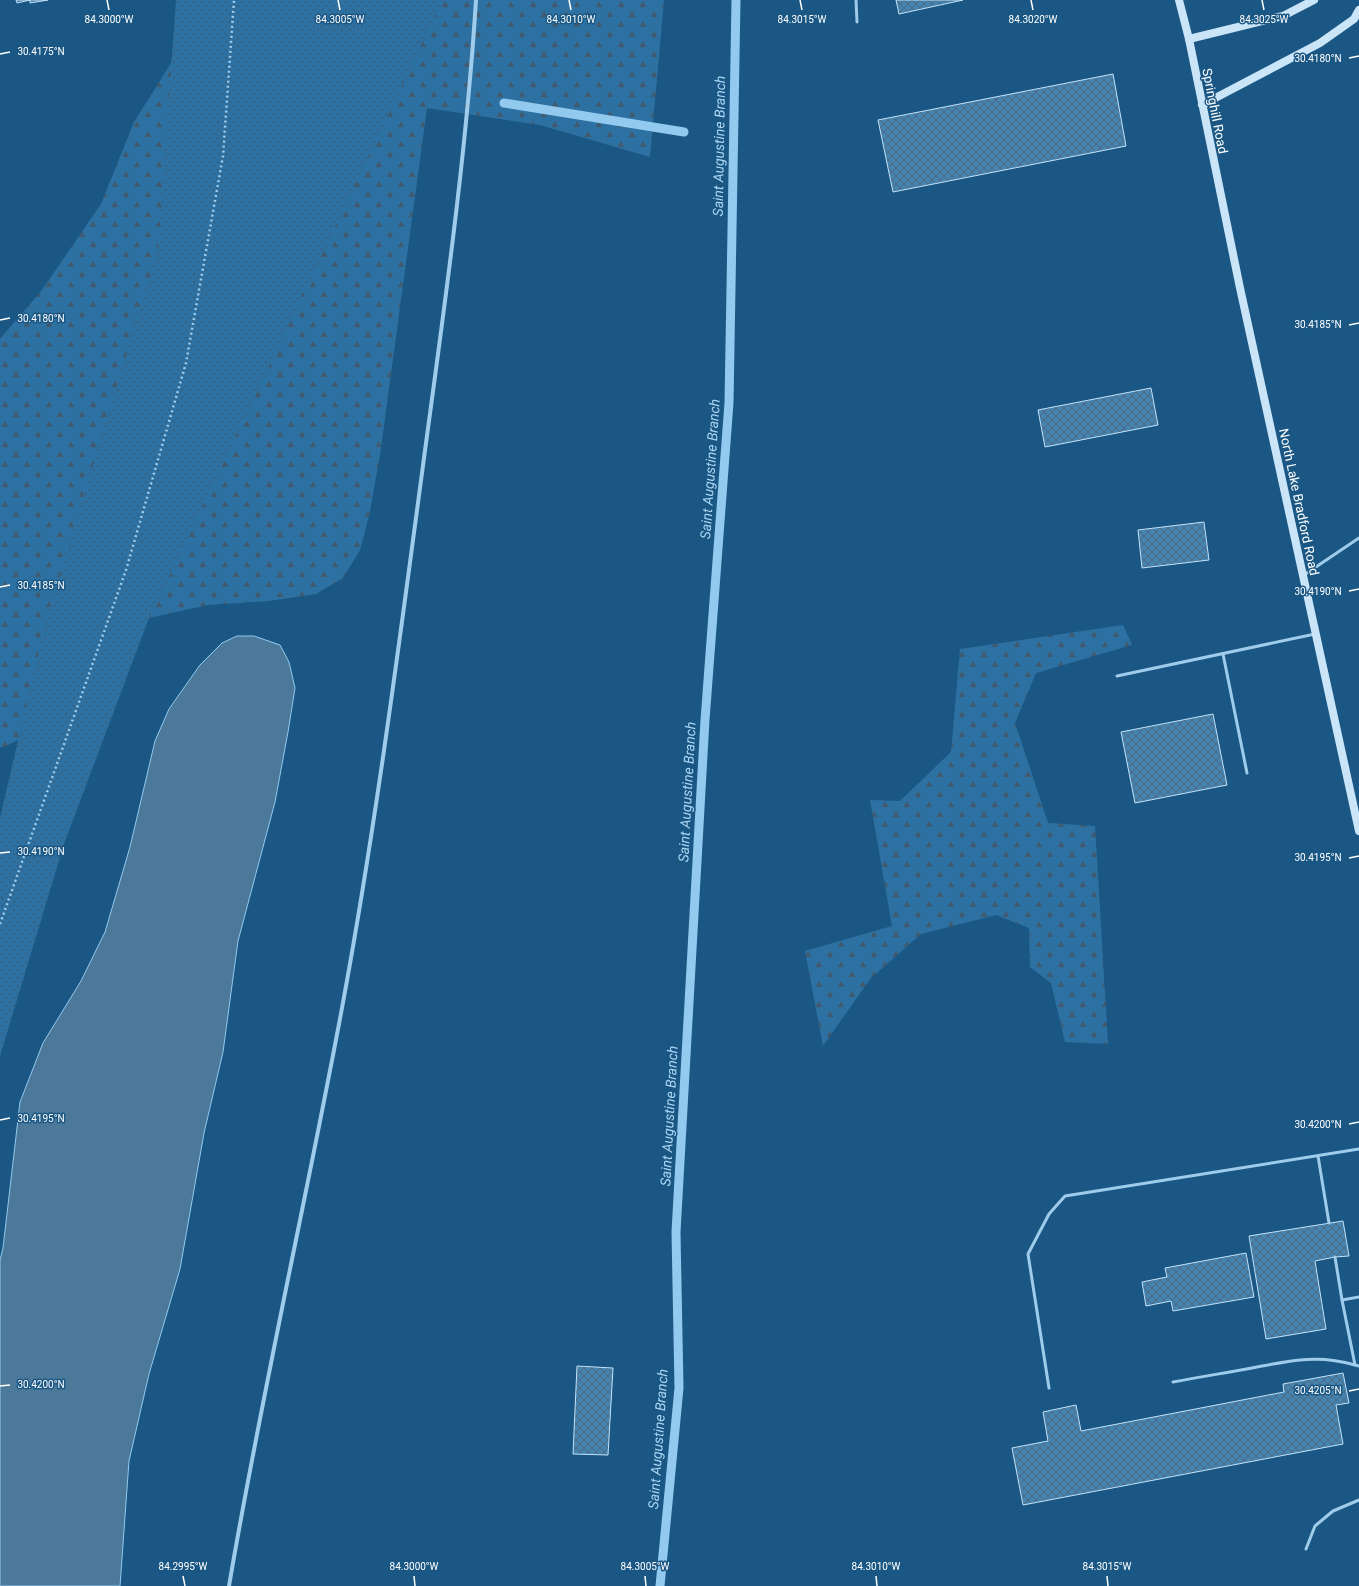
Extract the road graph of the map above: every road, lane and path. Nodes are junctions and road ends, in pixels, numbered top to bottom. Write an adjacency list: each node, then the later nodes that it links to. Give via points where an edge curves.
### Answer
1 (234, 0): 18 (path, via 223,156 186,363 126,570)
2 (476, 0): 31 (street, via 458,199 370,851 342,1010)
3 (856, 0): 7 (lane)
4 (1179, 0): 8 (main road, Springhill Road)
5 (1314, 0): 8 (main road, via 1283,16)
6 (1359, 10): 9 (main road, via 1354,19 1320,44)
7 (857, 22)
8 (1189, 39): 9 (main road, Springhill Road)
9 (1202, 105): 10 (main road, Springhill Road)
10 (1226, 226): 12 (main road, North Lake Bradford Road)
11 (1359, 538): 12 (lane)
12 (1302, 576): 13 (main road, North Lake Bradford Road)
13 (1315, 634): 14 (lane); 17 (main road, North Lake Bradford Road)
14 (1223, 654): 15 (lane); 16 (lane)
15 (1117, 676)
16 (1247, 773)
17 (1359, 831)
18 (0, 924)
19 (1359, 1149): 20 (lane)
20 (1318, 1156): 21 (lane); 28 (lane, via 1065,1196 1049,1214 1028,1254)
21 (1329, 1223)
22 (1335, 1257): 24 (lane)
23 (1359, 1297): 24 (lane)
24 (1342, 1300): 25 (lane)
25 (1355, 1365): 26 (lane); 27 (lane, via 1321,1358 1294,1360)
26 (1359, 1366)
27 (1173, 1382)
28 (1049, 1388)
29 (1359, 1500): 30 (lane, via 1333,1511 1315,1526)
30 (1306, 1549)
31 (229, 1586)

